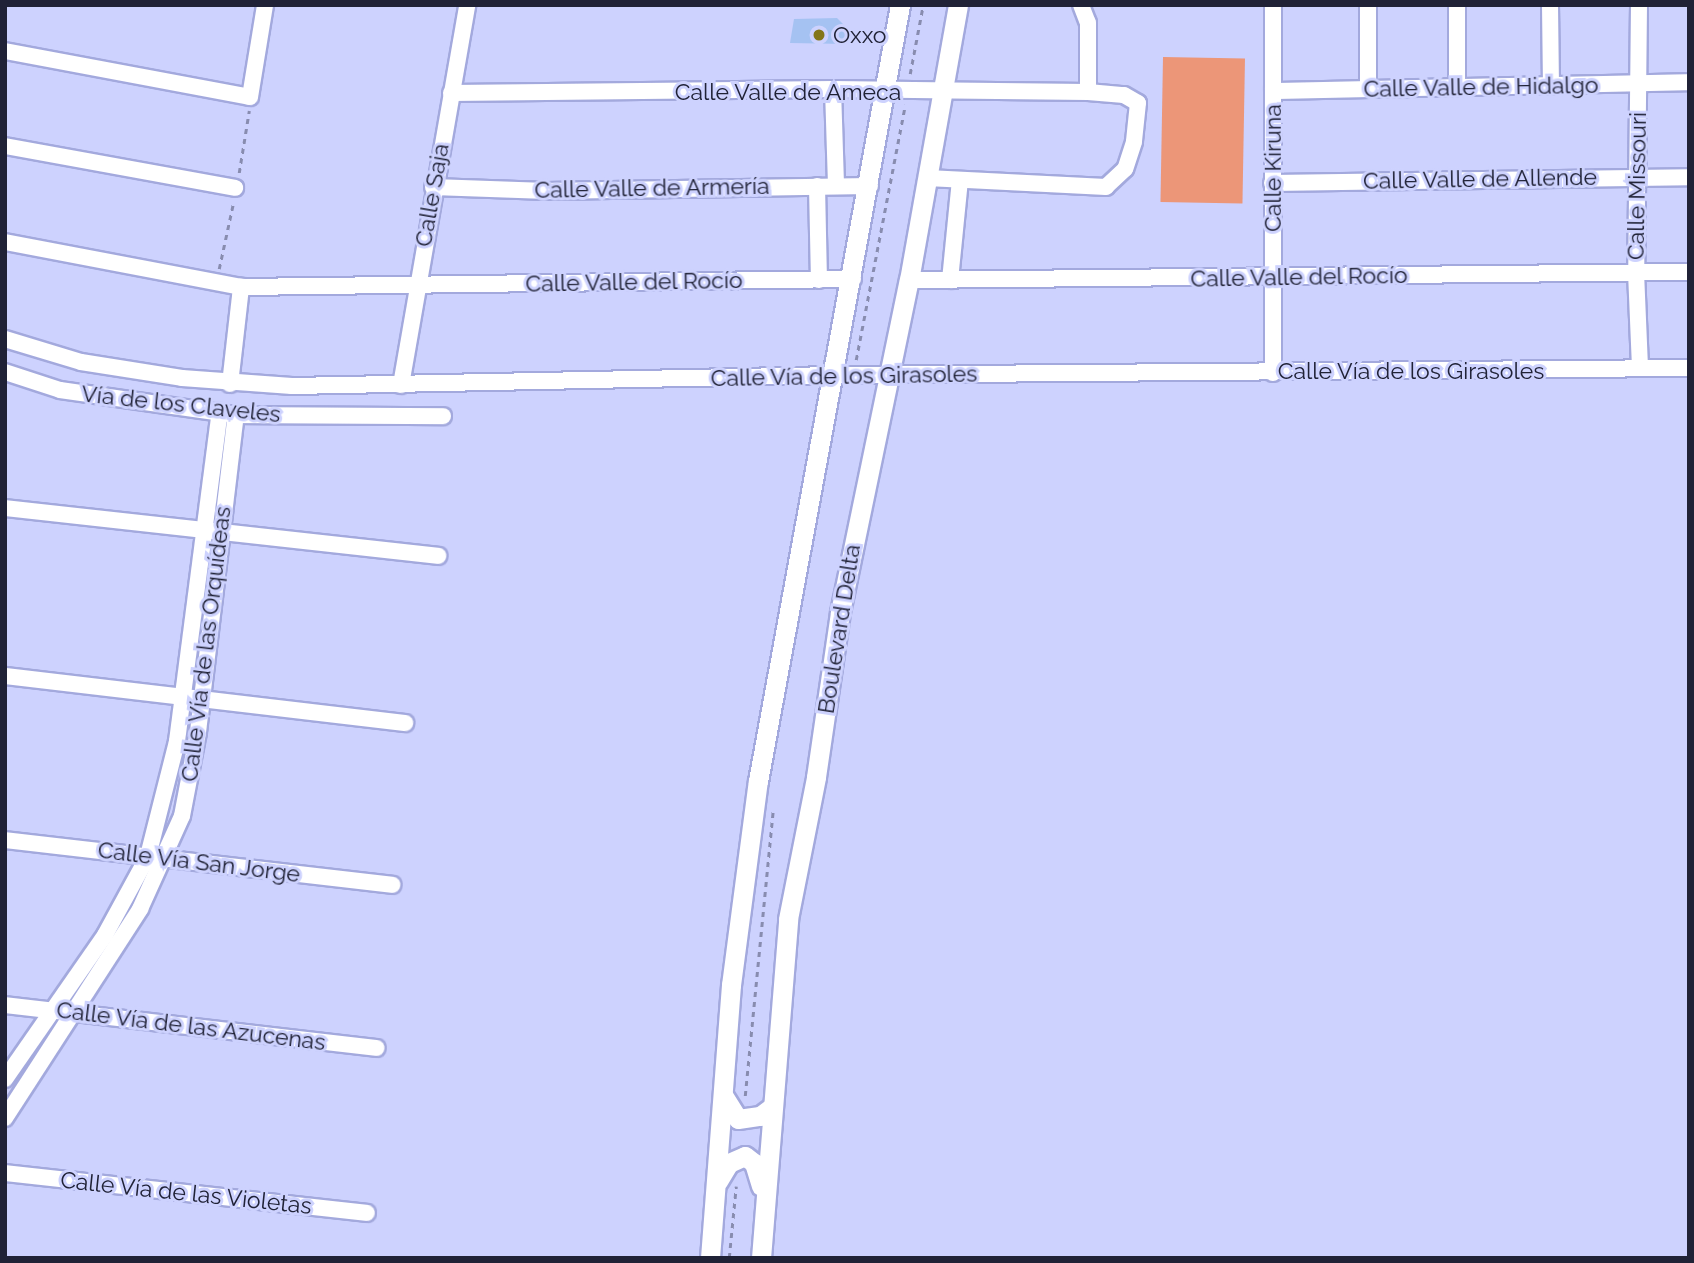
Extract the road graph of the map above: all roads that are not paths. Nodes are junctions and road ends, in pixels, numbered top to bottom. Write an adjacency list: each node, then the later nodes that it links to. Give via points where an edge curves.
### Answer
1 (265, 5): 11 (street, via 250,97)
2 (467, 5): 22 (street, Calle Saja)
3 (900, 5): 18 (main road)
4 (958, 5): 20 (main road, Boulevard Delta)
5 (1081, 5): 21 (street, via 1088,23)
6 (1273, 5): 19 (street, Calle Kiruna)
7 (1368, 5): 17 (street)
8 (1457, 5): 15 (street)
9 (1550, 5): 14 (street)
10 (1639, 5): 13 (street, Calle Missouri)
11 (5, 51)
12 (1689, 82): 13 (street, Calle Valle de Hidalgo)
13 (1639, 84): 14 (street, Calle Valle de Hidalgo); 24 (street, Calle Missouri)
14 (1551, 86): 15 (street, Calle Valle de Hidalgo)
15 (1457, 87): 17 (street, Calle Valle de Hidalgo)
16 (833, 89): 18 (street, Calle Valle de Ameca); 22 (street, Calle Valle de Ameca); 30 (street)
17 (1368, 89): 19 (street, Calle Valle de Hidalgo)
18 (886, 91): 20 (street, Calle Valle de Ameca); 31 (main road)
19 (1273, 91): 28 (street, Calle Kiruna)
20 (941, 92): 21 (street, Calle Valle de Ameca); 26 (main road, Boulevard Delta)
21 (1088, 92): 27 (street, Calle Valle de Ameca, via 1124,95 1138,103 1134,142 1120,179 1099,187)
22 (451, 93): 32 (street, Calle Saja)
23 (5, 146): 33 (street)
24 (1637, 177): 25 (street, Calle Valle de Allende); 28 (street, Calle Valle de Allende); 35 (street, Calle Missouri)
25 (1689, 177)
26 (927, 178): 27 (street); 40 (main road, Boulevard Delta)
27 (960, 180): 41 (street)
28 (1272, 183): 37 (street, Calle Kiruna)
29 (817, 186): 30 (street, Calle Valle de Armería); 32 (street, Calle Valle de Armería, via 547,191); 39 (street)
30 (836, 186): 31 (street, Calle Valle de Armería)
31 (870, 186): 38 (main road)
32 (433, 187): 42 (street, Calle Saja)
33 (235, 188)
34 (5, 242): 43 (street, Calle Valle del Rocío)
35 (1636, 272): 36 (street, Calle Valle del Rocío); 37 (street, Calle Valle del Rocío); 45 (street, Calle Missouri)
36 (1689, 272)
37 (1272, 276): 41 (street, Calle Valle del Rocío); 48 (street, Calle Kiruna)
38 (853, 279): 39 (street, Calle Valle del Rocío); 50 (main road)
39 (819, 280): 42 (street, Calle Valle del Rocío)
40 (909, 280): 41 (street, Calle Valle del Rocío); 49 (main road, Boulevard Delta)
41 (950, 280)
42 (415, 285): 43 (street, Calle Valle del Rocío); 52 (street, Calle Saja)
43 (242, 287): 51 (street)
44 (5, 339): 51 (street, Calle Vía de los Girasoles, via 81,362)
45 (1640, 368): 46 (street, Calle Vía de los Girasoles); 48 (street, Calle Vía de los Girasoles)
46 (1689, 368)
47 (5, 372): 53 (street, Vía de los Claveles, via 60,390)
48 (1273, 373): 49 (street, Calle Vía de los Girasoles)
49 (888, 375): 50 (street, Calle Vía de los Girasoles); 73 (main road, Boulevard Delta, via 839,612 816,778 788,919)
50 (844, 376): 52 (street, Calle Vía de los Girasoles); 72 (main road, via 758,781 731,985)
51 (230, 384): 52 (street, Calle Vía de los Girasoles)
52 (401, 385)
53 (228, 414): 54 (street, Vía de los Claveles); 56 (street, Calle Vía de las Orquídeas); 57 (street, Calle Vía de las Orquídeas)
54 (443, 415)
55 (5, 508): 56 (street)
56 (202, 531): 57 (street); 60 (street, Calle Vía de las Orquídeas)
57 (219, 533): 58 (street); 61 (street, Calle Vía de las Orquídeas)
58 (438, 556)
59 (5, 676): 60 (street)
60 (183, 697): 61 (street); 64 (street, Calle Vía de las Orquídeas, via 168,785)
61 (203, 697): 62 (street); 65 (street, Calle Vía de las Orquídeas, via 182,816)
62 (405, 723)
63 (5, 840): 64 (street, Calle Vía San Jorge)
64 (148, 856): 65 (street, Calle Vía San Jorge); 68 (street, Calle Vía de las Orquídeas, via 105,935)
65 (167, 858): 66 (street, Calle Vía San Jorge); 69 (street, Calle Vía de las Orquídeas)
66 (392, 885)
67 (5, 1005): 68 (street, Calle Vía de las Azucenas)
68 (54, 1010): 69 (street, Calle Vía de las Azucenas); 71 (street, Calle Vía de las Orquídeas)
69 (74, 1013): 70 (street, Calle Vía de las Azucenas); 74 (street, Calle Vía de las Orquídeas)
70 (377, 1048)
71 (5, 1079)
72 (723, 1094): 73 (main road, via 734,1116 743,1120); 76 (main road)
73 (772, 1107): 77 (main road, Boulevard Delta)
74 (5, 1118)
75 (5, 1173): 78 (street, Calle Vía de las Violetas)
76 (715, 1185): 77 (main road, via 724,1169 740,1156 754,1164); 79 (main road)
77 (764, 1194): 80 (main road, Boulevard Delta)
78 (367, 1213)
79 (710, 1258)
80 (761, 1258)

